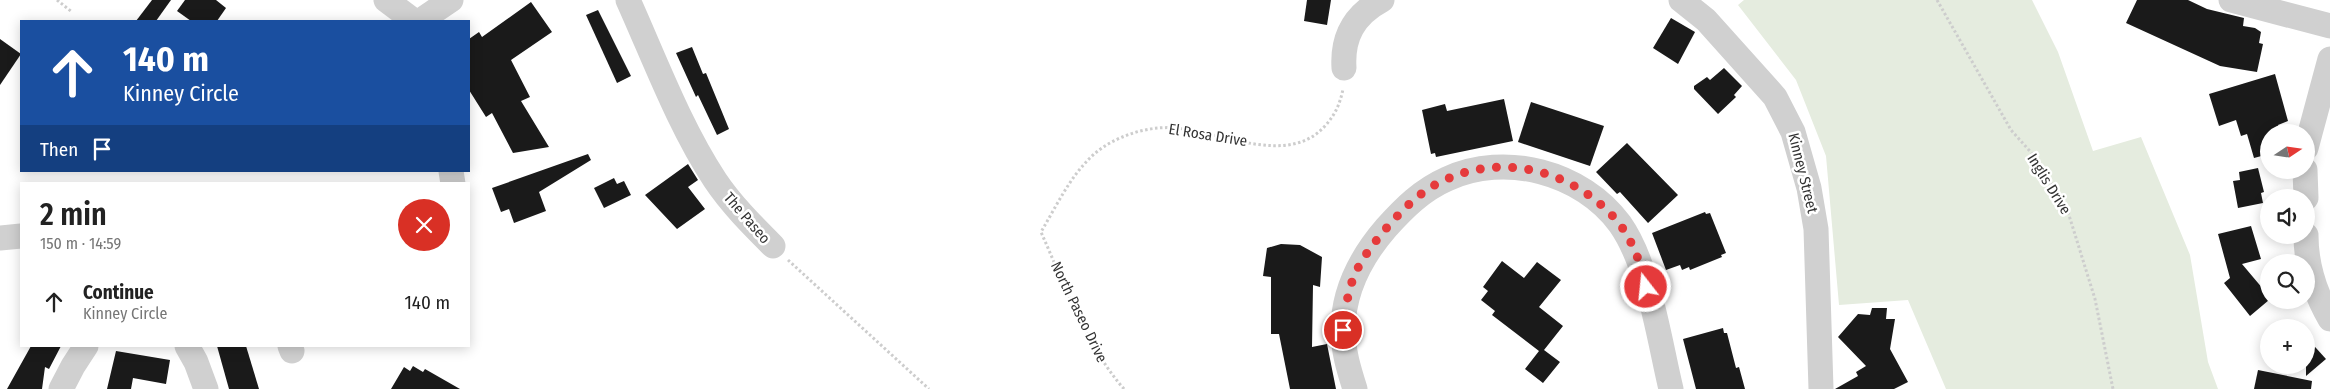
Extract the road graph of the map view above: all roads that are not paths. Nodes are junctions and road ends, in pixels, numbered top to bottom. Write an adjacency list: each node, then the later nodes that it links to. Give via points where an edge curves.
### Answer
1 (386, 0): 7 (street)
2 (451, 0): 8 (street)
3 (628, 0): 16 (street, The Paseo, via 691,140 715,180)
4 (1382, 0): 11 (street, via 1355,20 1343,52)
5 (1681, 0): 24 (street, Kinney Street, via 1706,20 1775,97 1793,132 1809,188 1816,229)
6 (2231, 0): 9 (street)
7 (413, 20)
8 (421, 20)
9 (2330, 26)
10 (2330, 59): 12 (street)
11 (1344, 68)
12 (2312, 124)
13 (20, 236): 14 (street)
14 (0, 238)
15 (2306, 244): 17 (street, via 2311,277)
16 (773, 246)
17 (2330, 319)
18 (85, 347): 20 (street)
19 (188, 347): 21 (street)
20 (62, 389)
21 (206, 389)
22 (1355, 389): 23 (street, via 1346,360 1343,330 1346,303 1363,259 1407,205 1428,188 1472,170 1497,167 1551,174 1600,203 1619,224 1642,270)
23 (1671, 389)
24 (1821, 389)

